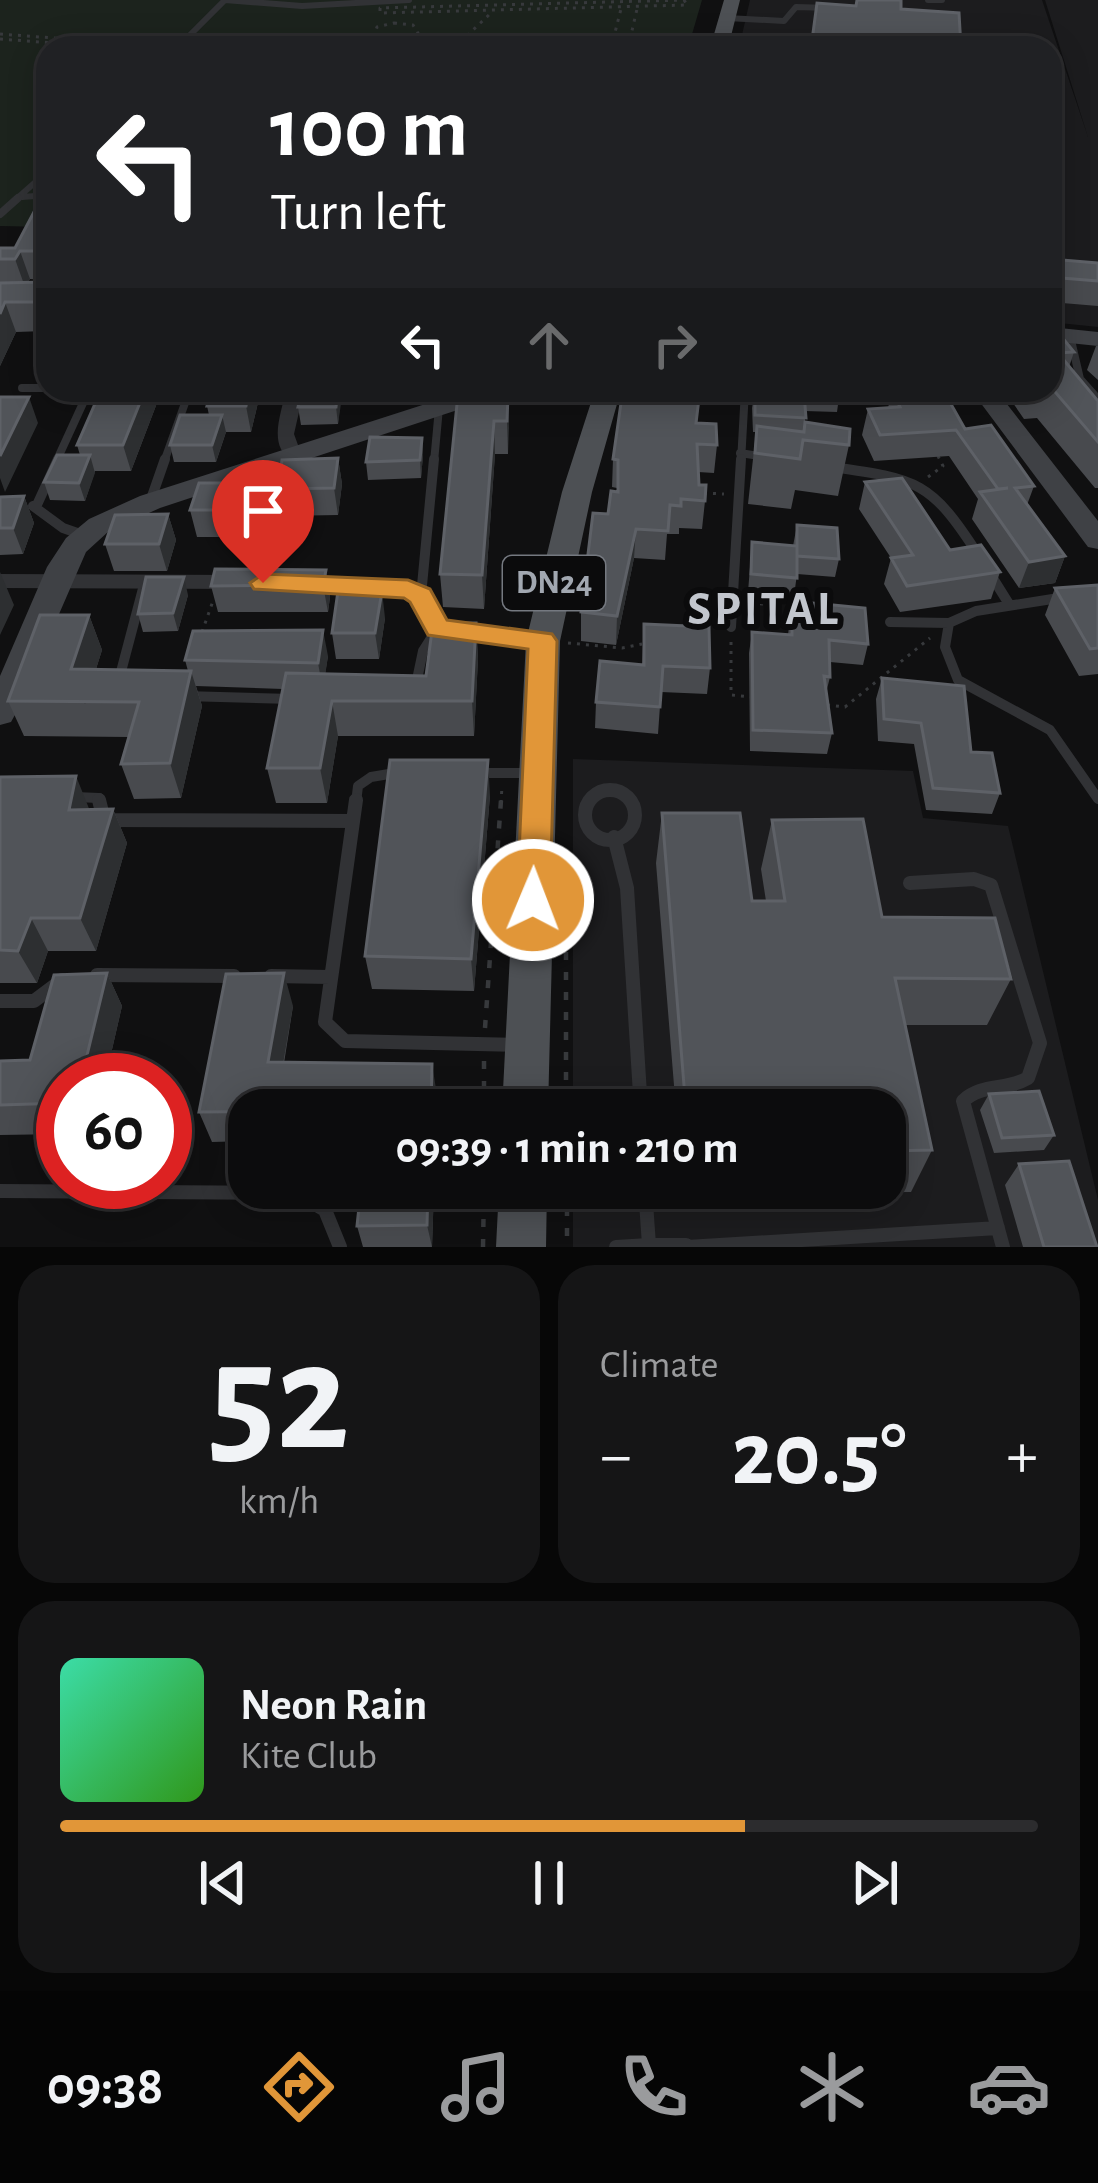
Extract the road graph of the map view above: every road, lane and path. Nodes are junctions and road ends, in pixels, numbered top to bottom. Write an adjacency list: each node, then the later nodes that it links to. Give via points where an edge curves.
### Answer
1 (409, 0): 15 (lane, via 225,0)
2 (718, 0): 21 (main road)
3 (928, 0): 4 (lane)
4 (942, 0)
5 (631, 3): 6 (path); 6 (path, via 687,5); 7 (path); 8 (path)
6 (637, 6): 20 (path)
7 (622, 7): 11 (path); 19 (path)
8 (456, 9): 11 (path); 12 (path); 12 (path, via 380,8)
9 (730, 9): 10 (lane, via 779,22 796,7)
10 (837, 9)
11 (493, 10): 18 (path)
12 (407, 13): 13 (path)
13 (401, 23): 16 (path, via 374,30); 17 (path, via 417,28)
14 (0, 36): 22 (path); 23 (path)
15 (188, 36)
16 (377, 36)
17 (406, 36)
18 (466, 36)
19 (614, 36)
20 (631, 36)
21 (709, 36)
22 (36, 38)
23 (36, 40)
24 (36, 183): 26 (lane)
25 (36, 195): 26 (lane)
26 (22, 196): 27 (lane)
27 (0, 214)
28 (1062, 335): 30 (main road)
29 (1062, 339): 33 (lane)
30 (1098, 339)
31 (22, 388): 32 (lane)
32 (36, 388)
33 (1098, 399)
34 (84, 402): 52 (lane)
35 (184, 402): 51 (lane)
36 (292, 402): 44 (street, via 285,434)
37 (457, 402): 41 (main road)
38 (744, 402): 43 (lane)
39 (992, 402): 54 (main road)
40 (603, 403): 69 (main road, DN24)
41 (439, 408): 44 (main road); 60 (lane)
42 (932, 446): 47 (path, via 943,466)
43 (740, 453): 45 (lane); 49 (lane)
44 (293, 456): 51 (main road)
45 (787, 460)
46 (810, 464): 47 (lane)
47 (921, 482): 62 (lane, via 945,500)
48 (697, 493): 49 (path)
49 (739, 495): 61 (lane)
50 (18, 502): 52 (lane)
51 (150, 502): 53 (main road)
52 (37, 507): 53 (lane)
53 (86, 536): 58 (main road)
54 (1098, 540)
55 (0, 581): 58 (street)
56 (145, 581): 57 (street); 58 (street); 71 (lane)
57 (220, 581): 60 (street, via 394,586); 68 (path)
58 (55, 582): 77 (main road)
59 (1085, 595): 62 (lane)
60 (421, 596): 67 (street)
61 (732, 602): 63 (path); 66 (lane)
62 (1009, 604): 65 (lane)
63 (796, 607)
64 (890, 622): 65 (lane)
65 (949, 623): 76 (path, via 845,707); 82 (lane, via 952,673 973,693 1042,723)
66 (731, 627): 74 (path, via 731,695)
67 (438, 628): 69 (street); 73 (lane)
68 (200, 639)
69 (543, 641): 70 (path); 80 (main road, DN24)
70 (644, 644)
71 (119, 694)
72 (160, 695): 75 (lane)
73 (410, 695)
74 (754, 698)
75 (319, 699)
76 (823, 705)
77 (0, 713)
78 (411, 772): 83 (lane, via 358,786)
79 (457, 772): 80 (lane)
80 (519, 773): 89 (path); 90 (main road, DN24)
81 (55, 797): 83 (lane, via 99,798 104,820)
82 (1098, 799)
83 (352, 821): 87 (lane)
84 (614, 837): 84 (lane, via 635,825 637,811 621,795 595,796 584,822); 94 (lane, via 627,888)
85 (566, 874): 93 (path)
86 (910, 883): 100 (lane, via 984,880 996,892 1040,1043 1023,1083 976,1089 963,1101)
87 (330, 977): 88 (lane, via 75,974 34,1001); 89 (lane, via 325,1022 345,1041)
88 (0, 1001)
89 (484, 1044): 90 (lane); 91 (path)
90 (526, 1046): 92 (main road, DN24)
91 (484, 1089)
92 (525, 1089)
93 (566, 1089)
94 (640, 1089)
95 (0, 1191): 103 (lane, via 296,1193 325,1210)
96 (484, 1209): 104 (path)
97 (522, 1209): 105 (main road)
98 (567, 1209): 106 (path)
99 (647, 1209): 101 (lane)
100 (998, 1228): 102 (lane); 108 (lane)
101 (649, 1245): 102 (lane); 107 (lane)
102 (687, 1246)
103 (340, 1247)
104 (483, 1247)
105 (521, 1247)
106 (567, 1247)
107 (616, 1247)
108 (1003, 1247)

